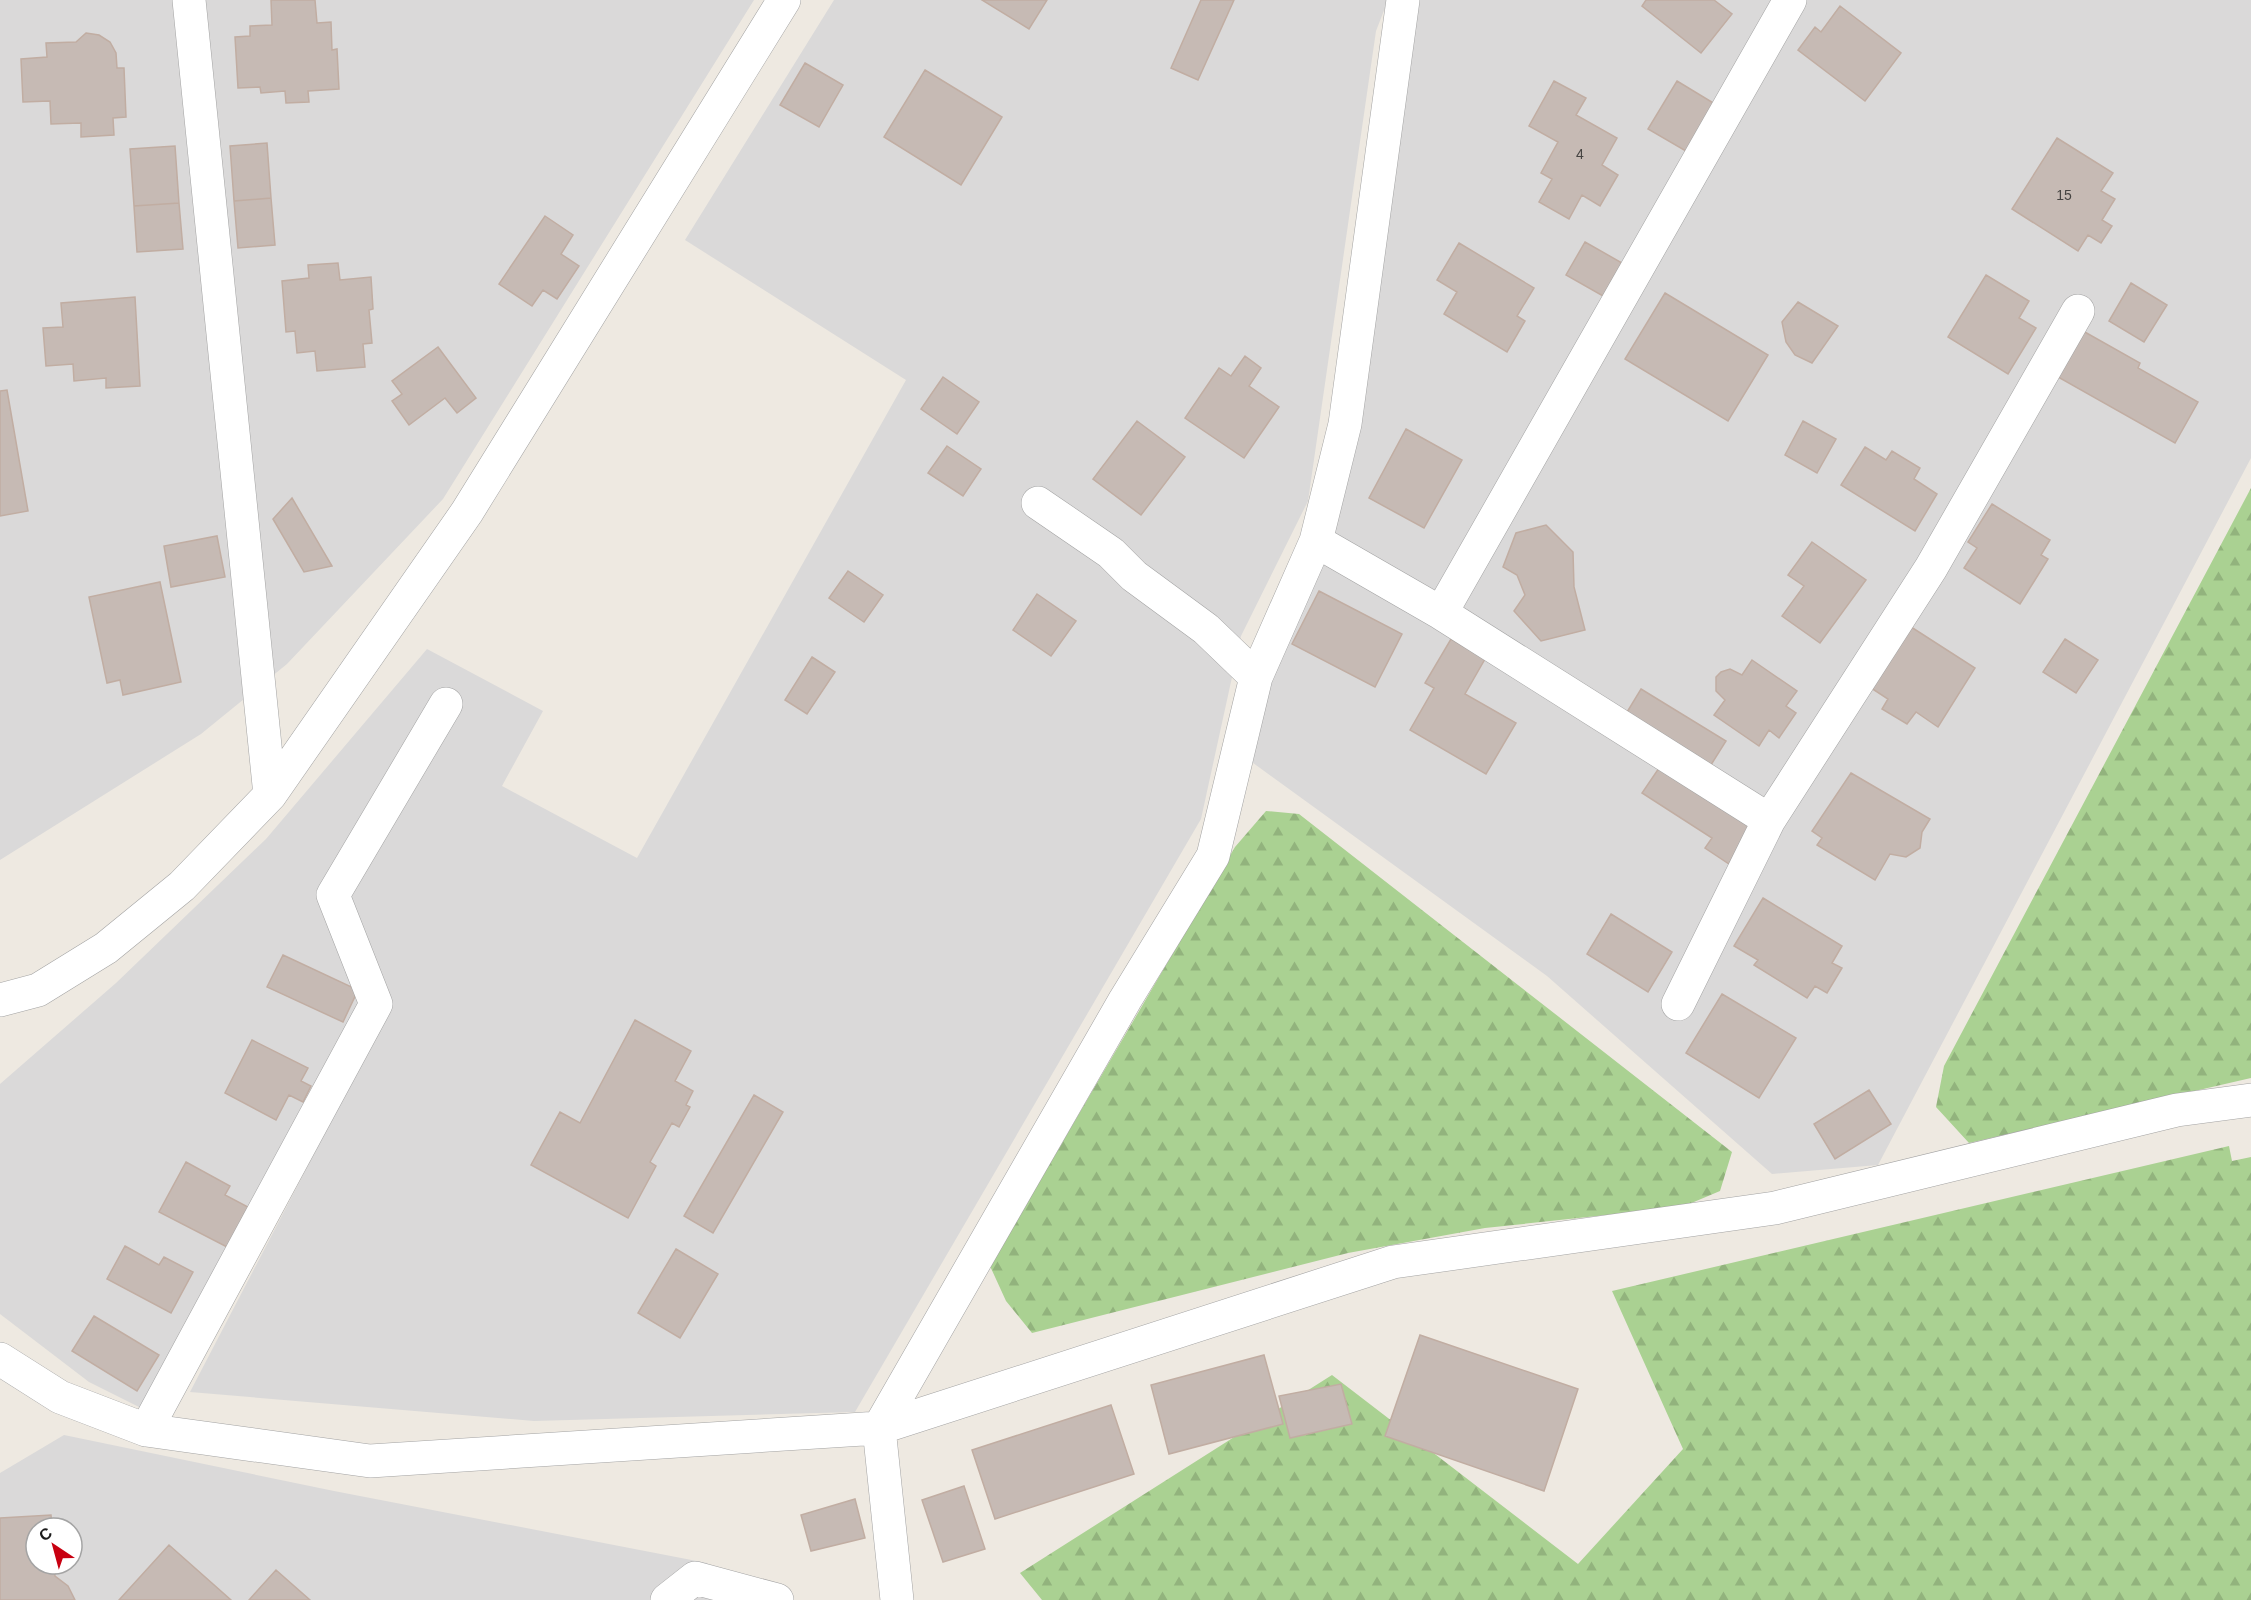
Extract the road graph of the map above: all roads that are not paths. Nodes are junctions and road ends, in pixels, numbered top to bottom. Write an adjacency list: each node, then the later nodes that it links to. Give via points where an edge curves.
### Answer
1 (189, 0): 11 (street)
2 (784, 0): 11 (street, via 467,512)
3 (1403, 0): 7 (street, via 1345,424)
4 (1790, 0): 8 (street)
5 (2078, 311): 12 (street, via 1931,568)
6 (1038, 503): 9 (street, via 1111,553 1134,576 1206,629)
7 (1316, 541): 8 (street); 9 (street)
8 (1441, 613): 12 (street)
9 (1256, 677): 17 (street, via 1213,856 1125,1000)
10 (446, 704): 18 (street, via 333,895 376,1004)
11 (270, 795): 13 (street, via 182,886 106,948 38,990)
12 (1769, 820): 14 (street)
13 (0, 1000)
14 (1678, 1004)
15 (2251, 1100): 17 (street, via 2177,1110 1775,1208 1393,1262)
16 (0, 1359): 18 (street, via 60,1397)
17 (879, 1428): 18 (street, via 370,1461); 21 (street)
18 (146, 1430)
19 (668, 1600): 20 (street, via 695,1578)
20 (777, 1600)
21 (897, 1600)

